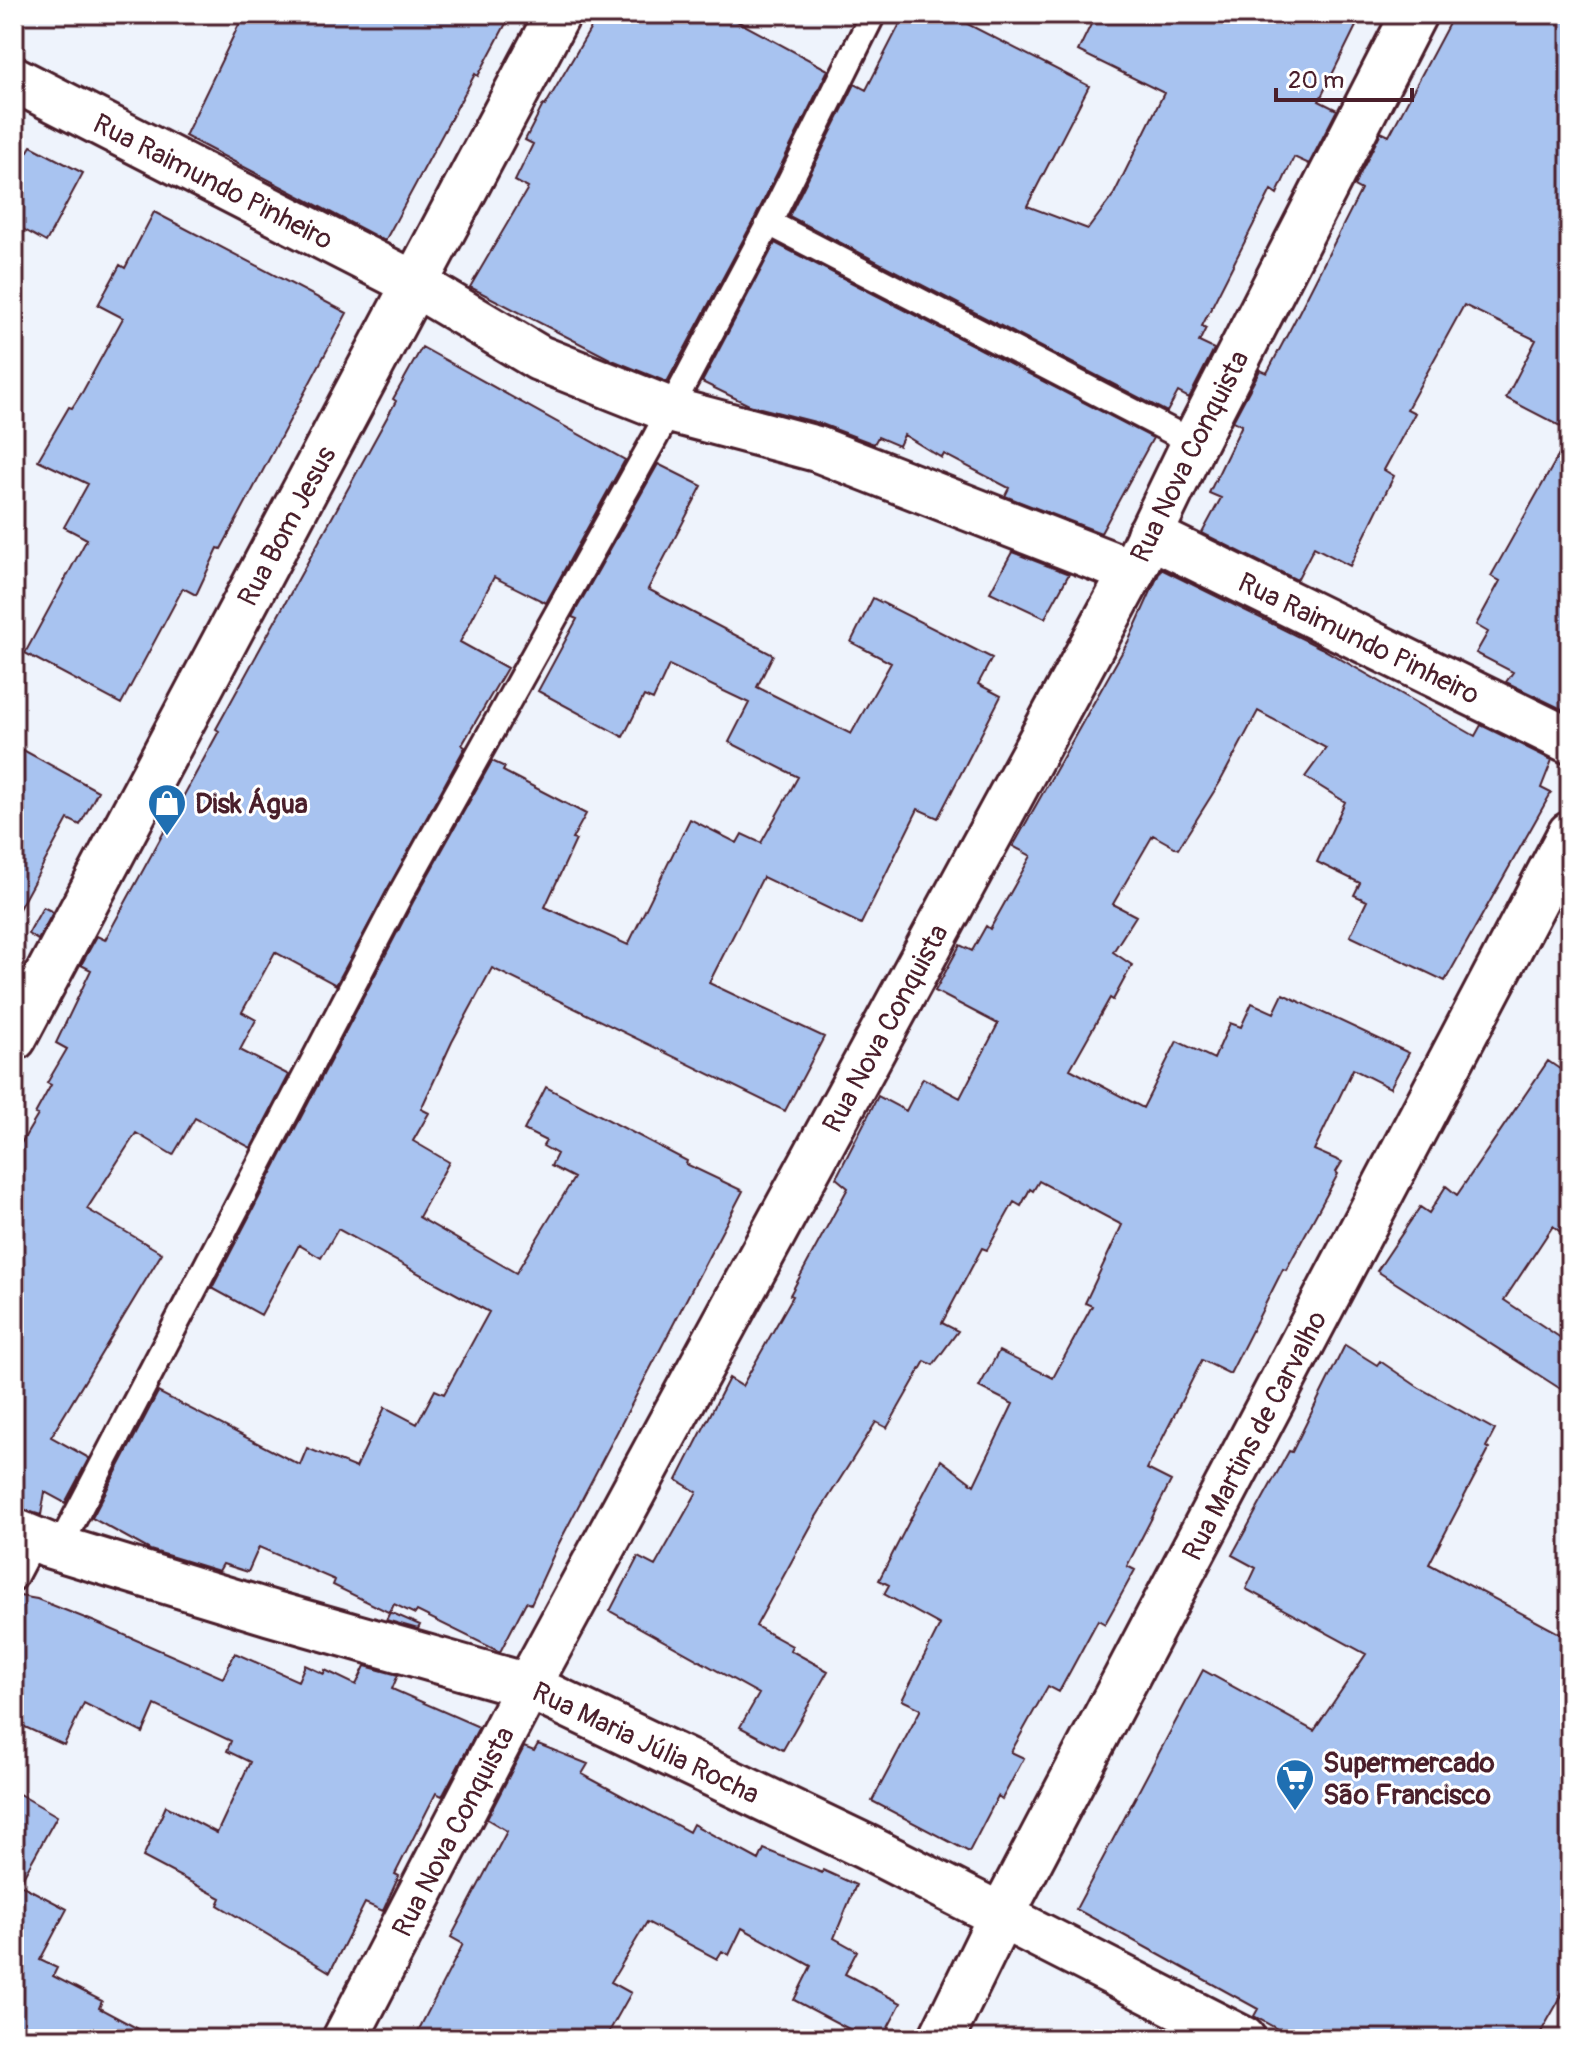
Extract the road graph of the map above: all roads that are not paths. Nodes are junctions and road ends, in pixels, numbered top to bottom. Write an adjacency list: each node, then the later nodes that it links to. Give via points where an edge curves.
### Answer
1 (558, 14): 6 (street, Rua Bom Jesus)
2 (873, 14): 5 (lane)
3 (1414, 14): 8 (street, Rua Nova Conquista)
4 (14, 79): 6 (street, Rua Raimundo Pinheiro)
5 (769, 223): 7 (lane); 8 (lane)
6 (413, 283): 7 (street, Rua Raimundo Pinheiro, via 539,358); 12 (street, Rua Bom Jesus)
7 (670, 410): 9 (street, Rua Raimundo Pinheiro, via 817,449); 13 (lane)
8 (1194, 443): 9 (street, Rua Nova Conquista)
9 (1140, 553): 10 (street, Rua Raimundo Pinheiro); 15 (street, Rua Nova Conquista)
10 (1570, 741)
11 (1570, 834): 16 (street, Rua Martins de Carvalho)
12 (14, 1038)
13 (36, 1540): 14 (lane); 15 (street, Rua Maria Júlia Rocha)
14 (14, 1578)
15 (528, 1686): 16 (street, Rua Maria Júlia Rocha); 17 (street, Rua Nova Conquista)
16 (1001, 1916): 18 (street, Rua Martins de Carvalho); 19 (street, Rua Maria Júlia Rocha)
17 (345, 2039)
18 (941, 2039)
19 (1243, 2039)

